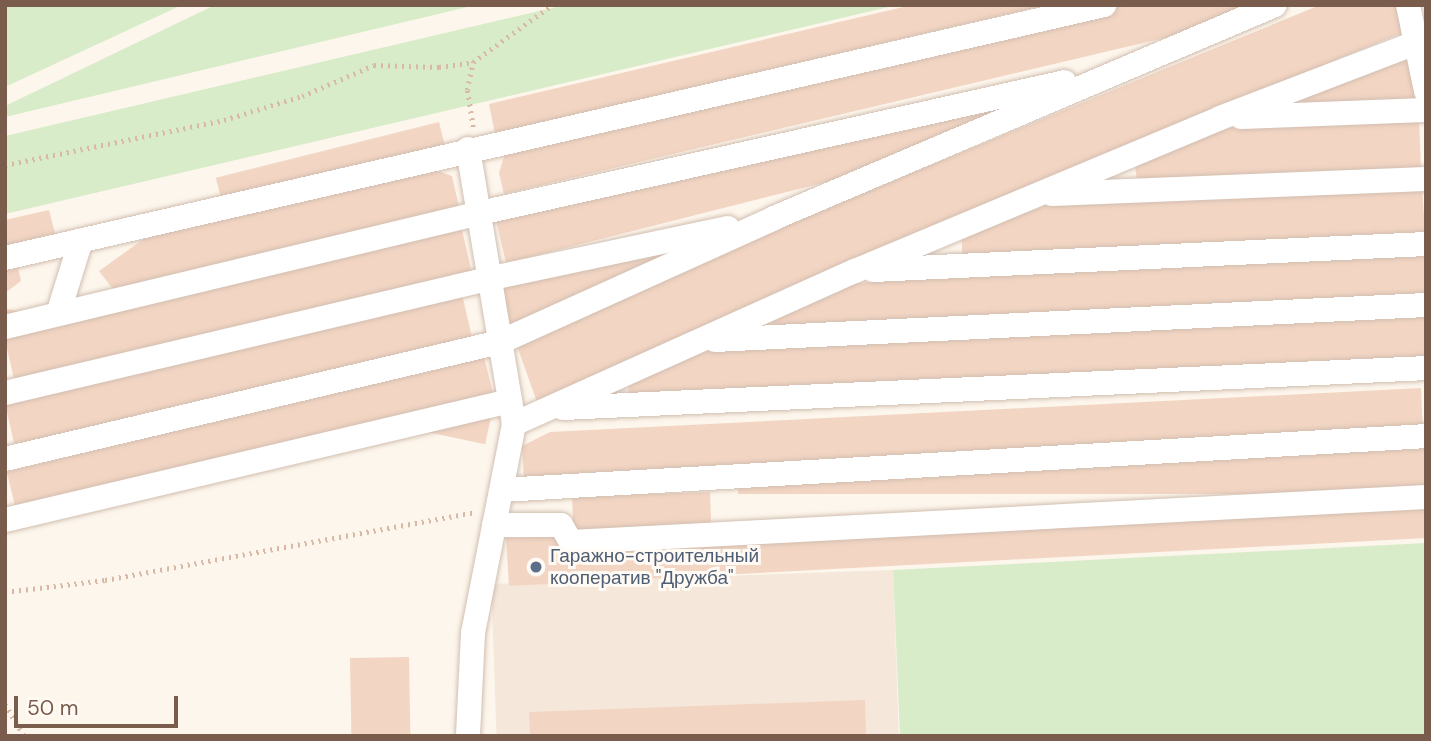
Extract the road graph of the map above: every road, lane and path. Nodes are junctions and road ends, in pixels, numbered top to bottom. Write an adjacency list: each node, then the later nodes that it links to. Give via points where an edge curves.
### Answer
1 (552, 5): 6 (path)
2 (1104, 5): 11 (lane)
3 (1275, 5): 7 (lane)
4 (1408, 5): 5 (lane)
5 (1423, 41): 8 (lane); 10 (lane)
6 (473, 62): 11 (path, via 467,90); 12 (path, via 439,67 374,65 302,96 224,120)
7 (1124, 69): 15 (lane); 16 (lane)
8 (1426, 90)
9 (1426, 110): 10 (lane)
10 (1220, 118): 14 (lane)
11 (472, 148): 15 (lane); 17 (lane)
12 (5, 165)
13 (1426, 179): 14 (lane)
14 (1037, 195): 20 (lane)
15 (480, 213): 21 (lane); 23 (lane)
16 (774, 218): 21 (lane); 26 (lane)
17 (81, 240): 19 (lane); 23 (lane)
18 (1426, 244): 20 (lane)
19 (5, 258)
20 (855, 271): 25 (lane)
21 (492, 278): 26 (lane); 28 (lane)
22 (1426, 305): 25 (lane)
23 (58, 314): 24 (lane)
24 (5, 327)
25 (700, 341): 29 (lane)
26 (500, 342): 30 (lane); 32 (lane)
27 (1426, 368): 29 (lane)
28 (5, 393)
29 (548, 409): 30 (lane)
30 (512, 413): 34 (lane); 35 (lane)
31 (1426, 436): 34 (lane)
32 (5, 459)
33 (1426, 497): 34 (lane, via 571,542 561,525)
34 (498, 507): 36 (path, via 105,580); 39 (lane, via 473,633)
35 (5, 520)
36 (5, 592)
37 (5, 704): 38 (path)
38 (24, 736)
39 (468, 736)

